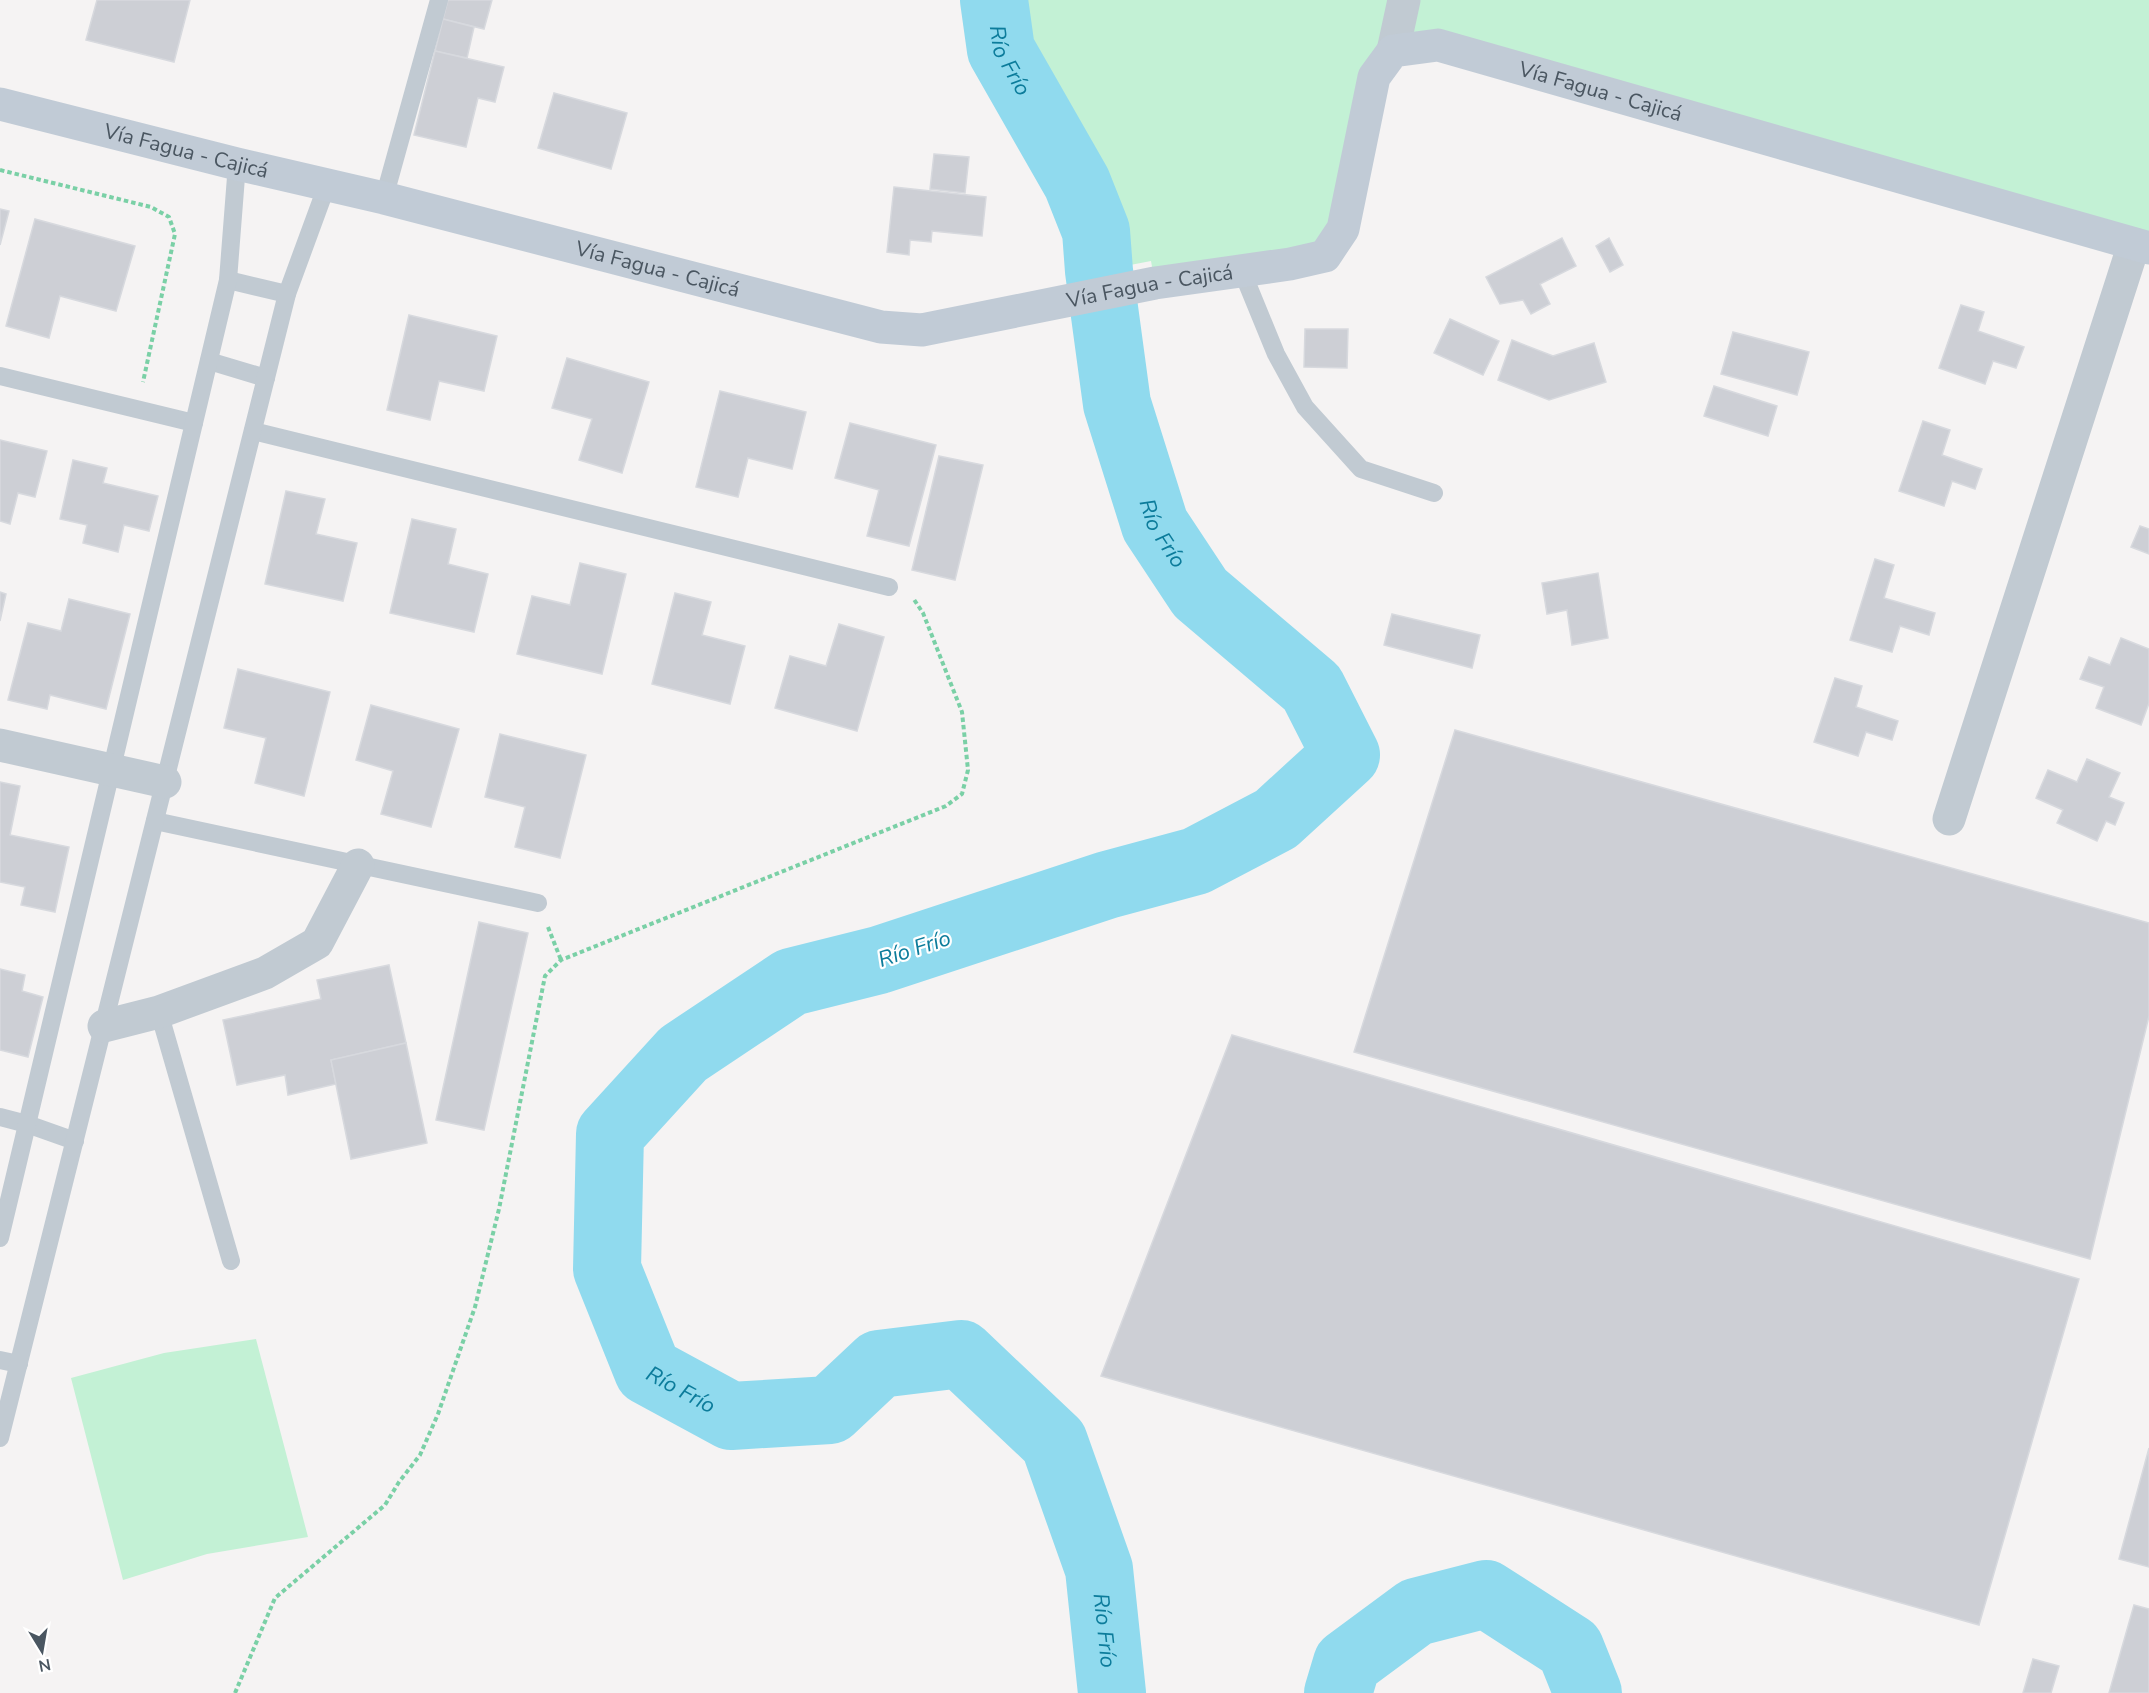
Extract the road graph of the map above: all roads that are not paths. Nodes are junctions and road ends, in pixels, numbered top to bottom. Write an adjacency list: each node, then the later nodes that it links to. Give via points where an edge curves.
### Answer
1 (439, 0): 7 (lane)
2 (1404, 0): 3 (street)
3 (1393, 51): 8 (street, Vía Fagua - Cajicá, via 1438,45); 9 (street, Vía Fagua - Cajicá, via 1374,77 1343,229 1324,256)
4 (0, 104): 5 (street, Vía Fagua - Cajicá)
5 (237, 164): 6 (street, Vía Fagua - Cajicá); 10 (lane)
6 (327, 185): 7 (street, Vía Fagua - Cajicá); 11 (lane)
7 (384, 198): 9 (street, Vía Fagua - Cajicá, via 881,327 922,330 1155,283)
8 (2141, 246): 22 (street)
9 (1242, 271): 17 (lane, via 1276,354 1305,406 1361,469)
10 (228, 280): 11 (lane); 12 (lane)
11 (287, 294): 14 (lane)
12 (209, 361): 14 (lane); 15 (lane)
13 (0, 376): 15 (lane)
14 (266, 378): 16 (lane)
15 (194, 423): 20 (lane)
16 (253, 431): 18 (lane); 21 (lane)
17 (1434, 493)
18 (889, 587)
19 (0, 745): 20 (street)
20 (111, 770): 21 (street); 29 (lane)
21 (165, 782): 23 (lane)
22 (1949, 819)
23 (155, 821): 24 (lane); 27 (lane)
24 (358, 865): 25 (lane); 26 (street, via 317,943 265,973)
25 (538, 903)
26 (159, 1012): 27 (street); 32 (lane)
27 (104, 1026): 30 (lane)
28 (0, 1117): 29 (lane)
29 (27, 1124): 30 (lane); 31 (lane)
30 (75, 1141): 34 (lane)
31 (0, 1238)
32 (231, 1261)
33 (0, 1360): 34 (lane)
34 (19, 1364): 35 (lane)
35 (0, 1438)

